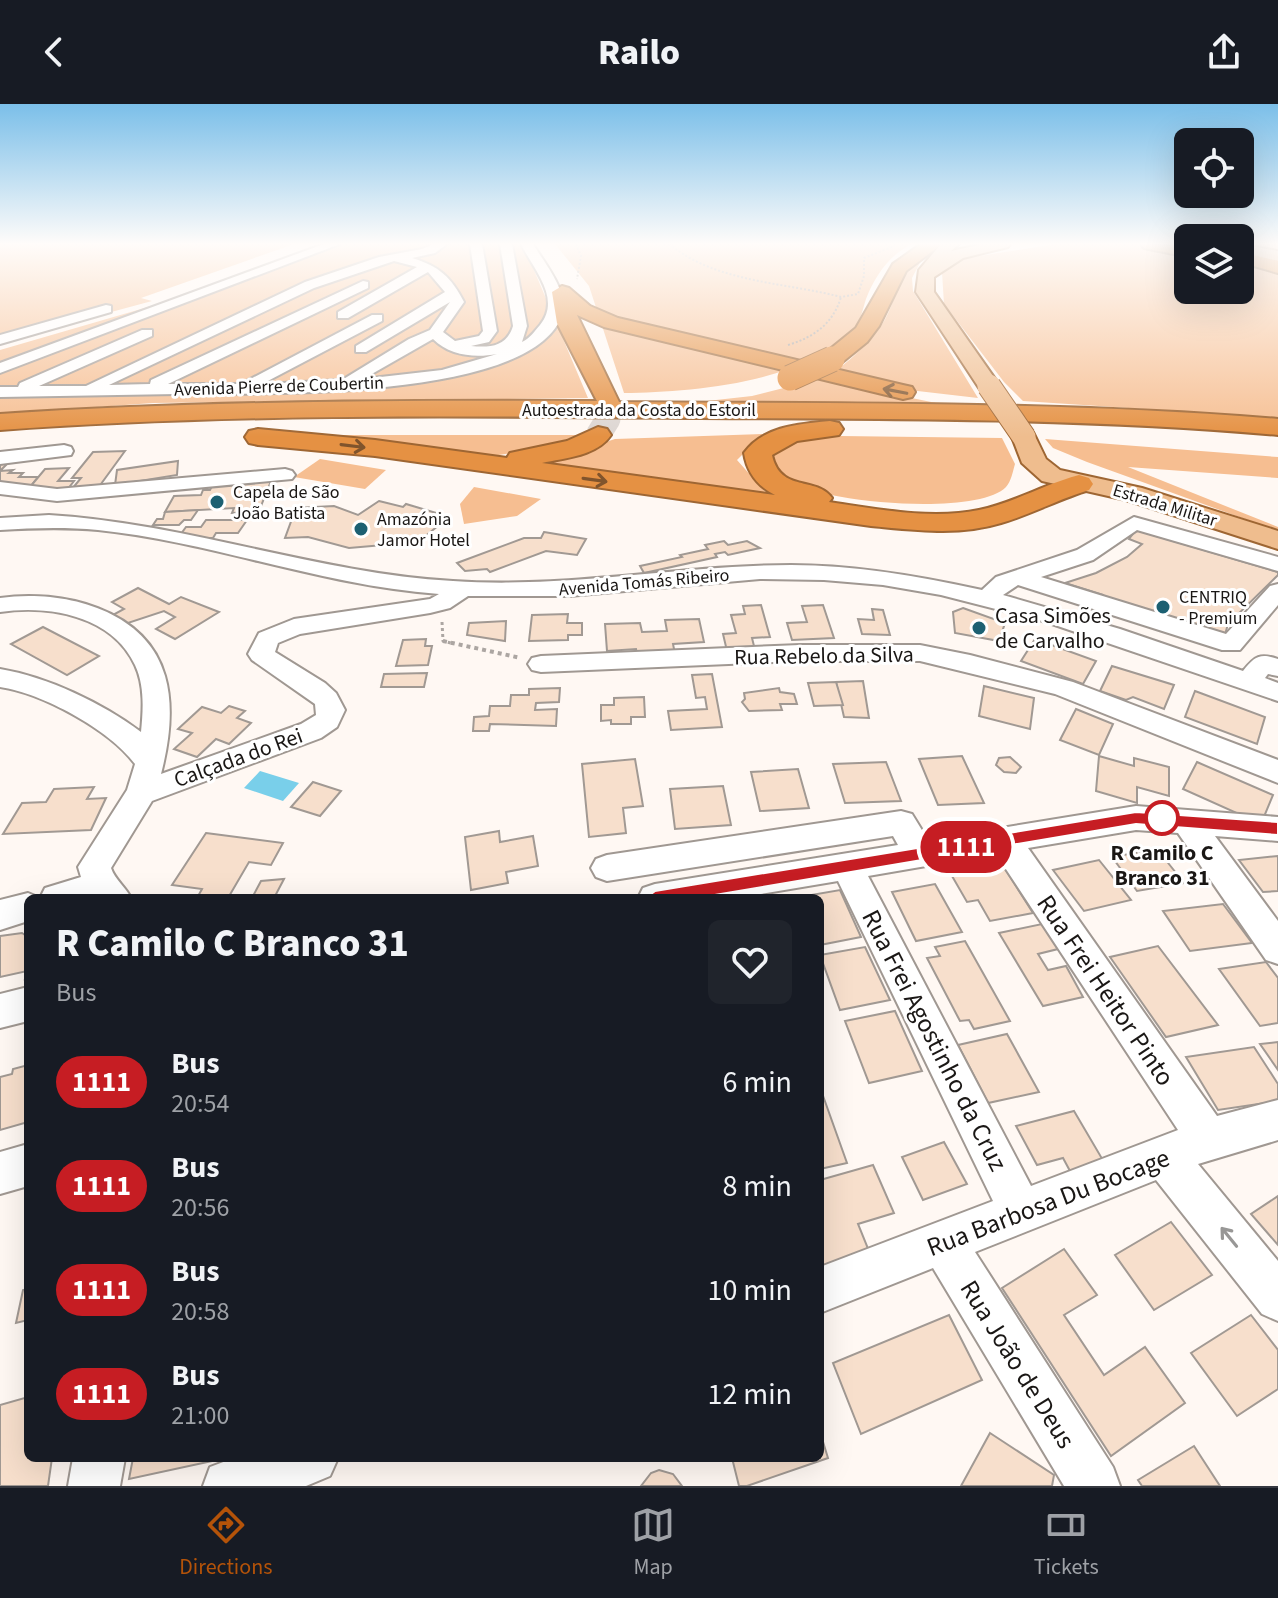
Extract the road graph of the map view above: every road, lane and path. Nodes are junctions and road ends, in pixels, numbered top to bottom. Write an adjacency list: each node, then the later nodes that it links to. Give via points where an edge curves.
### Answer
1 (108, 308): 23 (street)
2 (130, 308): 24 (street)
3 (158, 308): 27 (street)
4 (205, 308): 19 (street)
5 (260, 308): 34 (street)
6 (316, 308): 35 (street, via 189,371)
7 (353, 308): 20 (street)
8 (428, 308): 26 (street)
9 (454, 308): 22 (street)
10 (485, 308): 22 (street, via 489,334 474,343)
11 (517, 308): 22 (street, via 516,340 504,348 465,350)
12 (556, 308): 30 (street, Avenida Pierre de Coubertin, via 548,329 505,356 449,373)
13 (568, 308): 37 (highway, via 568,323)
14 (582, 308): 38 (highway, one-way to 14, via 921,396 833,378 611,323)
15 (838, 308): 25 (path, via 821,331)
16 (877, 308): 37 (highway, bridge, via 858,339 832,359 790,378 737,392)
17 (935, 308): 48 (main road, bridge)
18 (392, 309): 33 (street)
19 (187, 316)
20 (329, 322)
21 (161, 327): 36 (street)
22 (441, 339): 30 (street, via 414,342 362,375)
23 (0, 340)
24 (0, 347)
25 (781, 348)
26 (351, 355)
27 (1, 368)
28 (325, 369): 31 (street)
29 (230, 373): 32 (street)
30 (330, 387): 31 (street, Avenida Pierre de Coubertin)
31 (280, 388): 33 (street, Avenida Pierre de Coubertin)
32 (174, 389): 33 (street, Avenida Pierre de Coubertin); 35 (street, Avenida Pierre de Coubertin)
33 (240, 389)
34 (85, 390): 35 (street, Avenida Pierre de Coubertin); 36 (street, Avenida Pierre de Coubertin)
35 (136, 390)
36 (7, 392)
37 (612, 404): 38 (highway, Autoestrada da Costa do Estoril); 39 (highway, Autoestrada da Costa do Estoril, via 138,413)
38 (1084, 412): 41 (highway, Autoestrada da Costa do Estoril)
39 (0, 422)
40 (864, 426): 44 (highway, Autoestrada da Costa do Estoril, via 202,425); 45 (highway, Autoestrada da Costa do Estoril, via 1077,429); 48 (highway, via 788,435 765,446 758,460 768,479 789,491 831,502 947,510 1006,497)
41 (1278, 427)
42 (598, 435): 47 (highway, via 549,455)
43 (0, 436): 44 (highway, Autoestrada da Costa do Estoril)
44 (72, 440): 46 (street); 47 (highway, one-way to 47, via 312,441)
45 (1278, 442)
46 (0, 458)
47 (462, 463): 48 (highway, one-way to 48, via 941,522 986,518 1024,506 1048,492)
48 (1051, 466): 54 (main road, Estrada Militar)
49 (285, 475): 51 (street)
50 (0, 488): 51 (street, via 38,495)
51 (125, 491): 52 (street, via 126,497 114,505)
52 (0, 511)
53 (0, 524): 57 (street, Avenida Tomás Ribeiro, via 103,524 308,570)
54 (1278, 540)
55 (1278, 564): 56 (street, via 1134,523 1085,555)
56 (1016, 577): 58 (street, via 1231,644); 59 (street, via 995,588)
57 (460, 590): 59 (street, Avenida Tomás Ribeiro, via 571,589 821,572 930,583); 61 (street, Calçada do Rei, via 442,603)
58 (1278, 591)
59 (990, 598): 63 (street, Avenida Tomás Ribeiro)
60 (0, 605): 66 (street, via 41,602 74,607 133,645 152,675 155,713)
61 (410, 609): 62 (path, via 421,622 443,622 443,641); 68 (street, Calçada do Rei, via 294,627 268,638 261,654 322,693 331,702 328,720 311,731)
62 (541, 664): 67 (street, Rua Rebelo da Silva, via 920,653 1064,688)
63 (1264, 666): 65 (street, Avenida Tomás Ribeiro)
64 (0, 678): 66 (street, via 21,681 112,726)
65 (1278, 692)
66 (149, 762): 68 (street)
67 (1278, 772)
68 (141, 793): 75 (street, via 94,867)
69 (1187, 822): 70 (street); 71 (street, via 1136,818); 79 (street)
70 (1278, 829)
71 (1005, 841): 72 (street); 83 (street, Rua Frei Heitor Pinto)
72 (913, 843): 73 (street); 74 (street, via 901,823)
73 (847, 867): 76 (street); 87 (street, Rua Frei Agostinho da Cruz)
74 (607, 868)
75 (107, 892)
76 (705, 894)
77 (24, 908): 78 (street)
78 (0, 915)
79 (1278, 949)
80 (24, 1005): 81 (street)
81 (0, 1011)
82 (1278, 1120): 83 (street, Rua Barbosa Du Bocage)
83 (1208, 1139): 84 (street, Rua Barbosa Du Bocage)
84 (1164, 1156): 87 (street, Rua Barbosa Du Bocage); 90 (street, one-way to 84)
85 (24, 1166): 86 (street)
86 (0, 1173)
87 (1022, 1213): 88 (street, Rua Barbosa Du Bocage)
88 (943, 1242): 89 (street, Rua Barbosa Du Bocage); 95 (street, Rua João de Deus)
89 (824, 1288)
90 (1278, 1298)
91 (98, 1462): 93 (street)
92 (300, 1462): 94 (street)
93 (94, 1486)
94 (229, 1486)
95 (1094, 1486)

